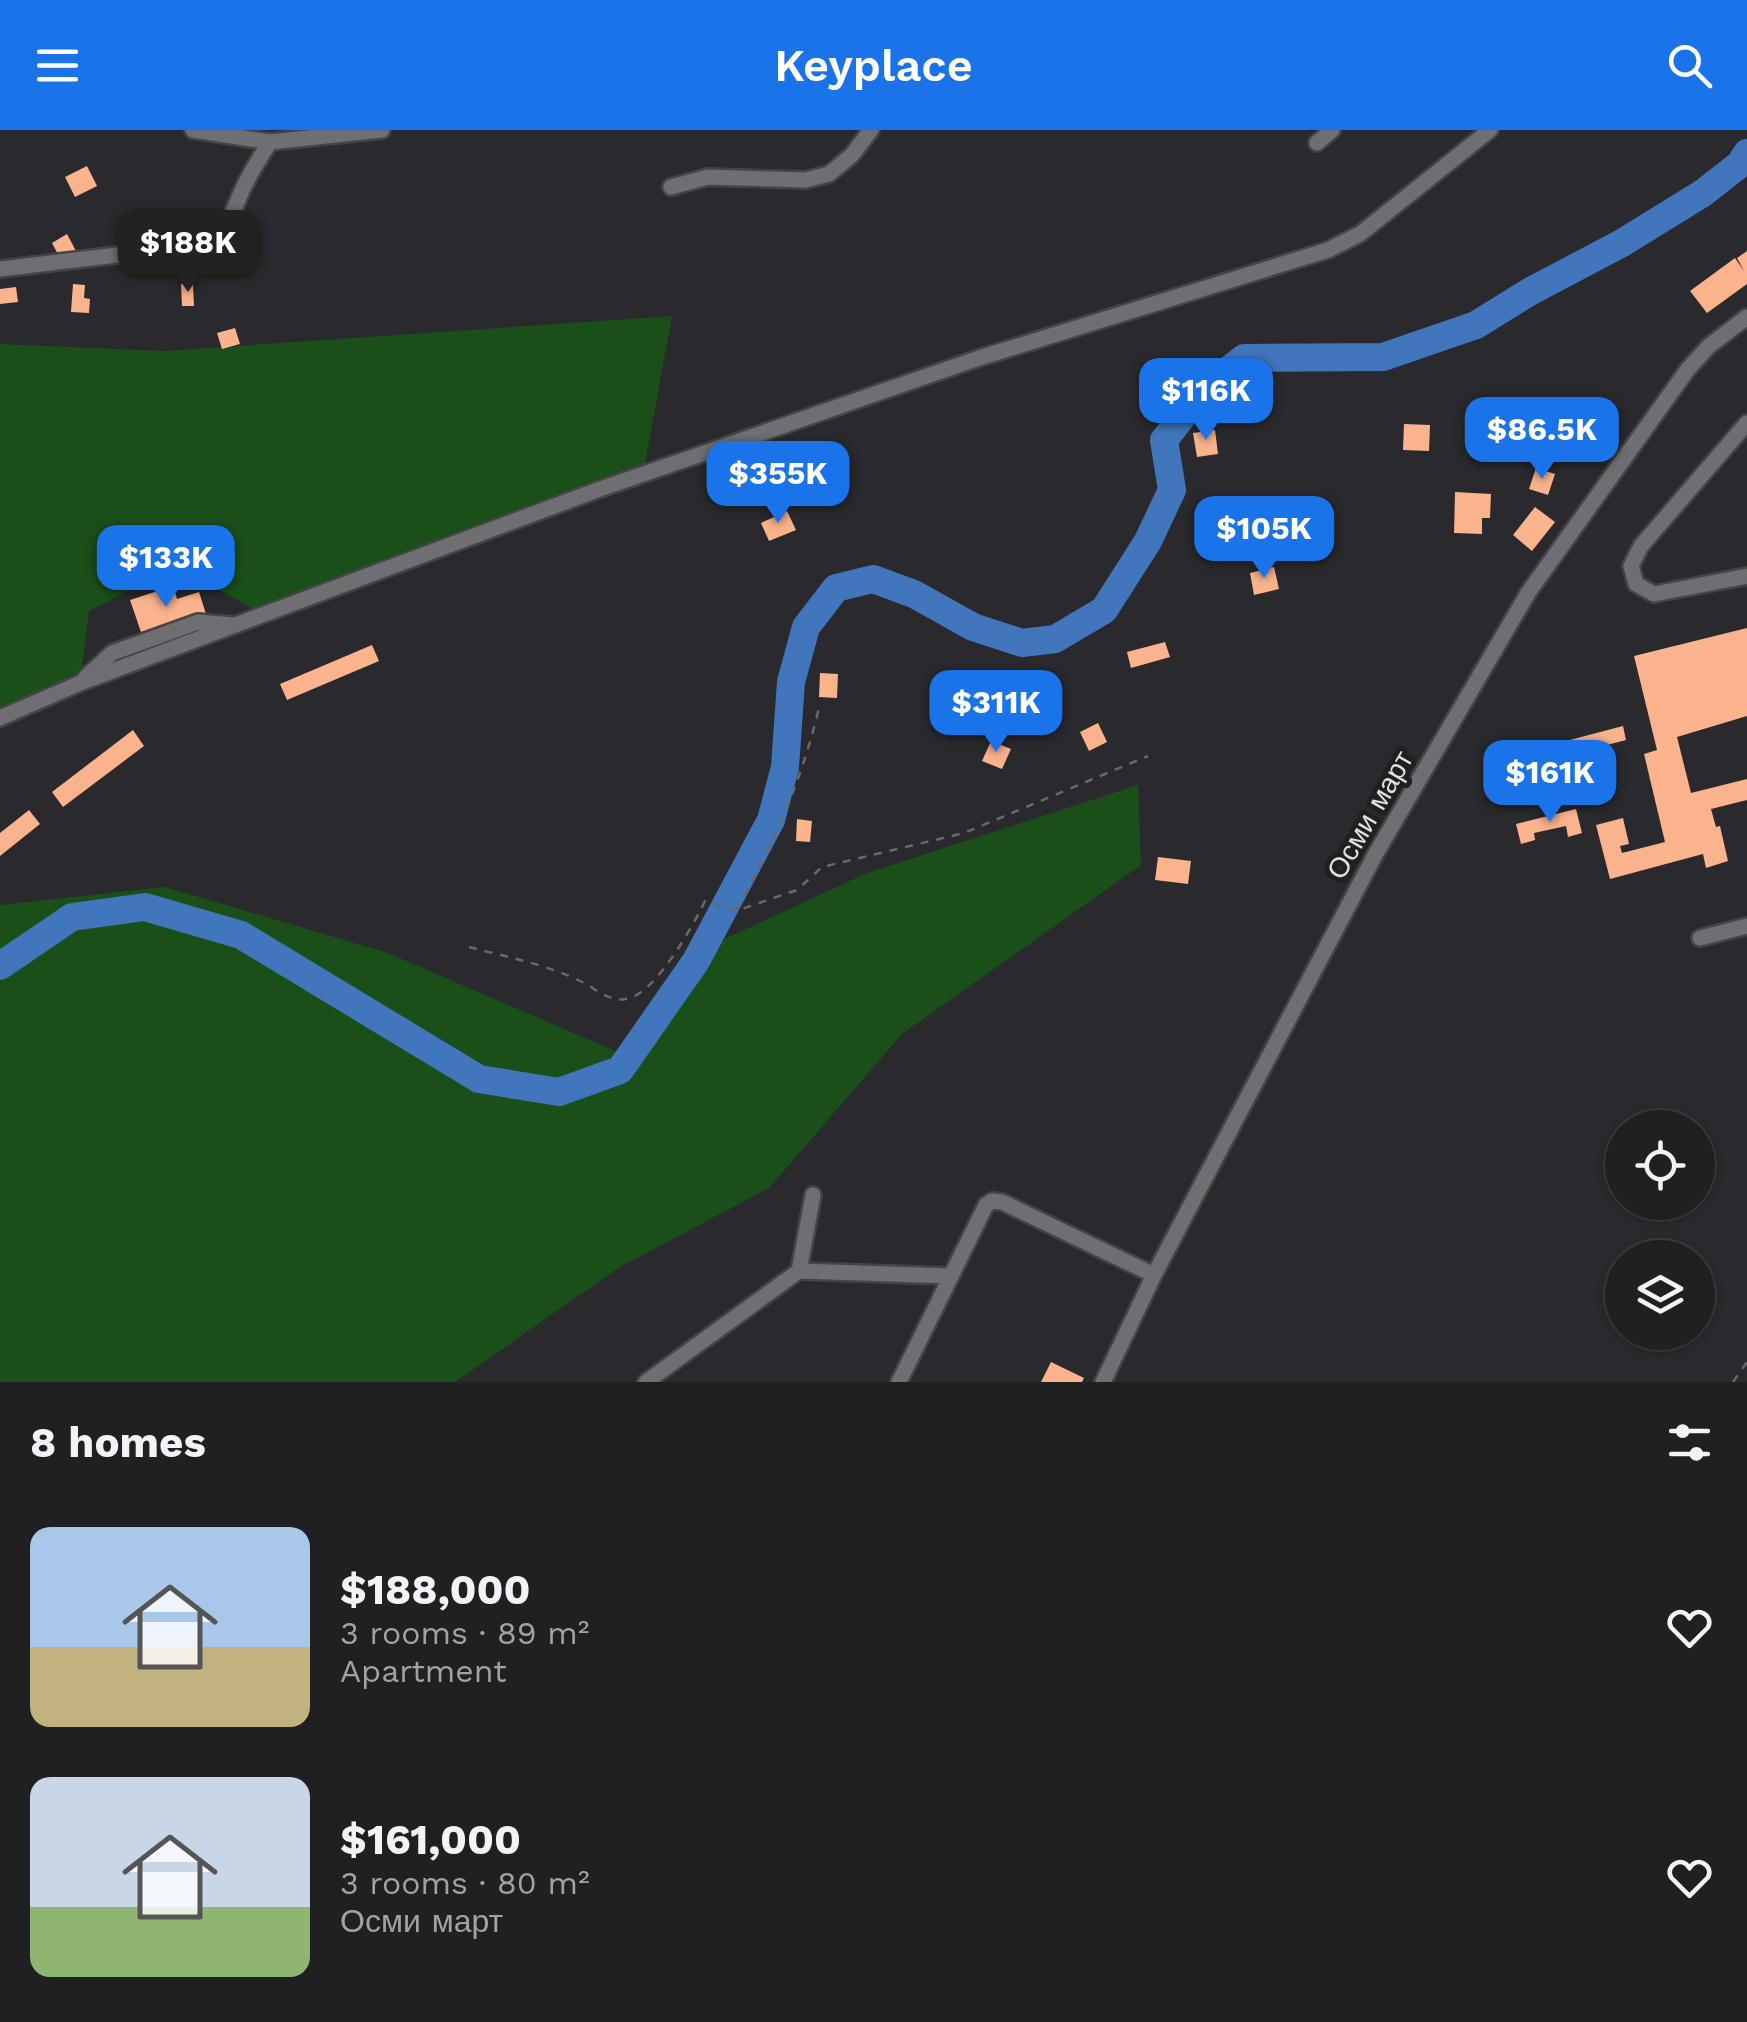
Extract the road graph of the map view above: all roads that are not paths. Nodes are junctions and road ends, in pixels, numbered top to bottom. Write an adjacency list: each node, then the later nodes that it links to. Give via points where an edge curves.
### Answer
1 (193, 130): 6 (street)
2 (382, 130): 6 (street)
3 (871, 130): 8 (street, via 829,174 806,180 708,177)
4 (1332, 130): 7 (street)
5 (1490, 130): 13 (street, via 1360,234 1328,250 979,358 643,474)
6 (270, 142): 9 (street, via 230,222 209,244)
7 (1316, 144)
8 (671, 187)
9 (0, 269)
10 (1747, 317): 18 (street, Осми март, via 1688,369 1528,594 1375,855)
11 (1747, 423): 12 (street, via 1631,566 1636,584 1654,594)
12 (1747, 576)
13 (0, 718)
14 (1747, 926): 15 (street)
15 (1700, 938)
16 (813, 1195): 17 (street)
17 (799, 1272): 19 (street); 20 (street)
18 (1154, 1275): 19 (street, via 992,1201); 22 (street, Осми март)
19 (951, 1276): 21 (street)
20 (646, 1382)
21 (898, 1382)
22 (1103, 1382)

